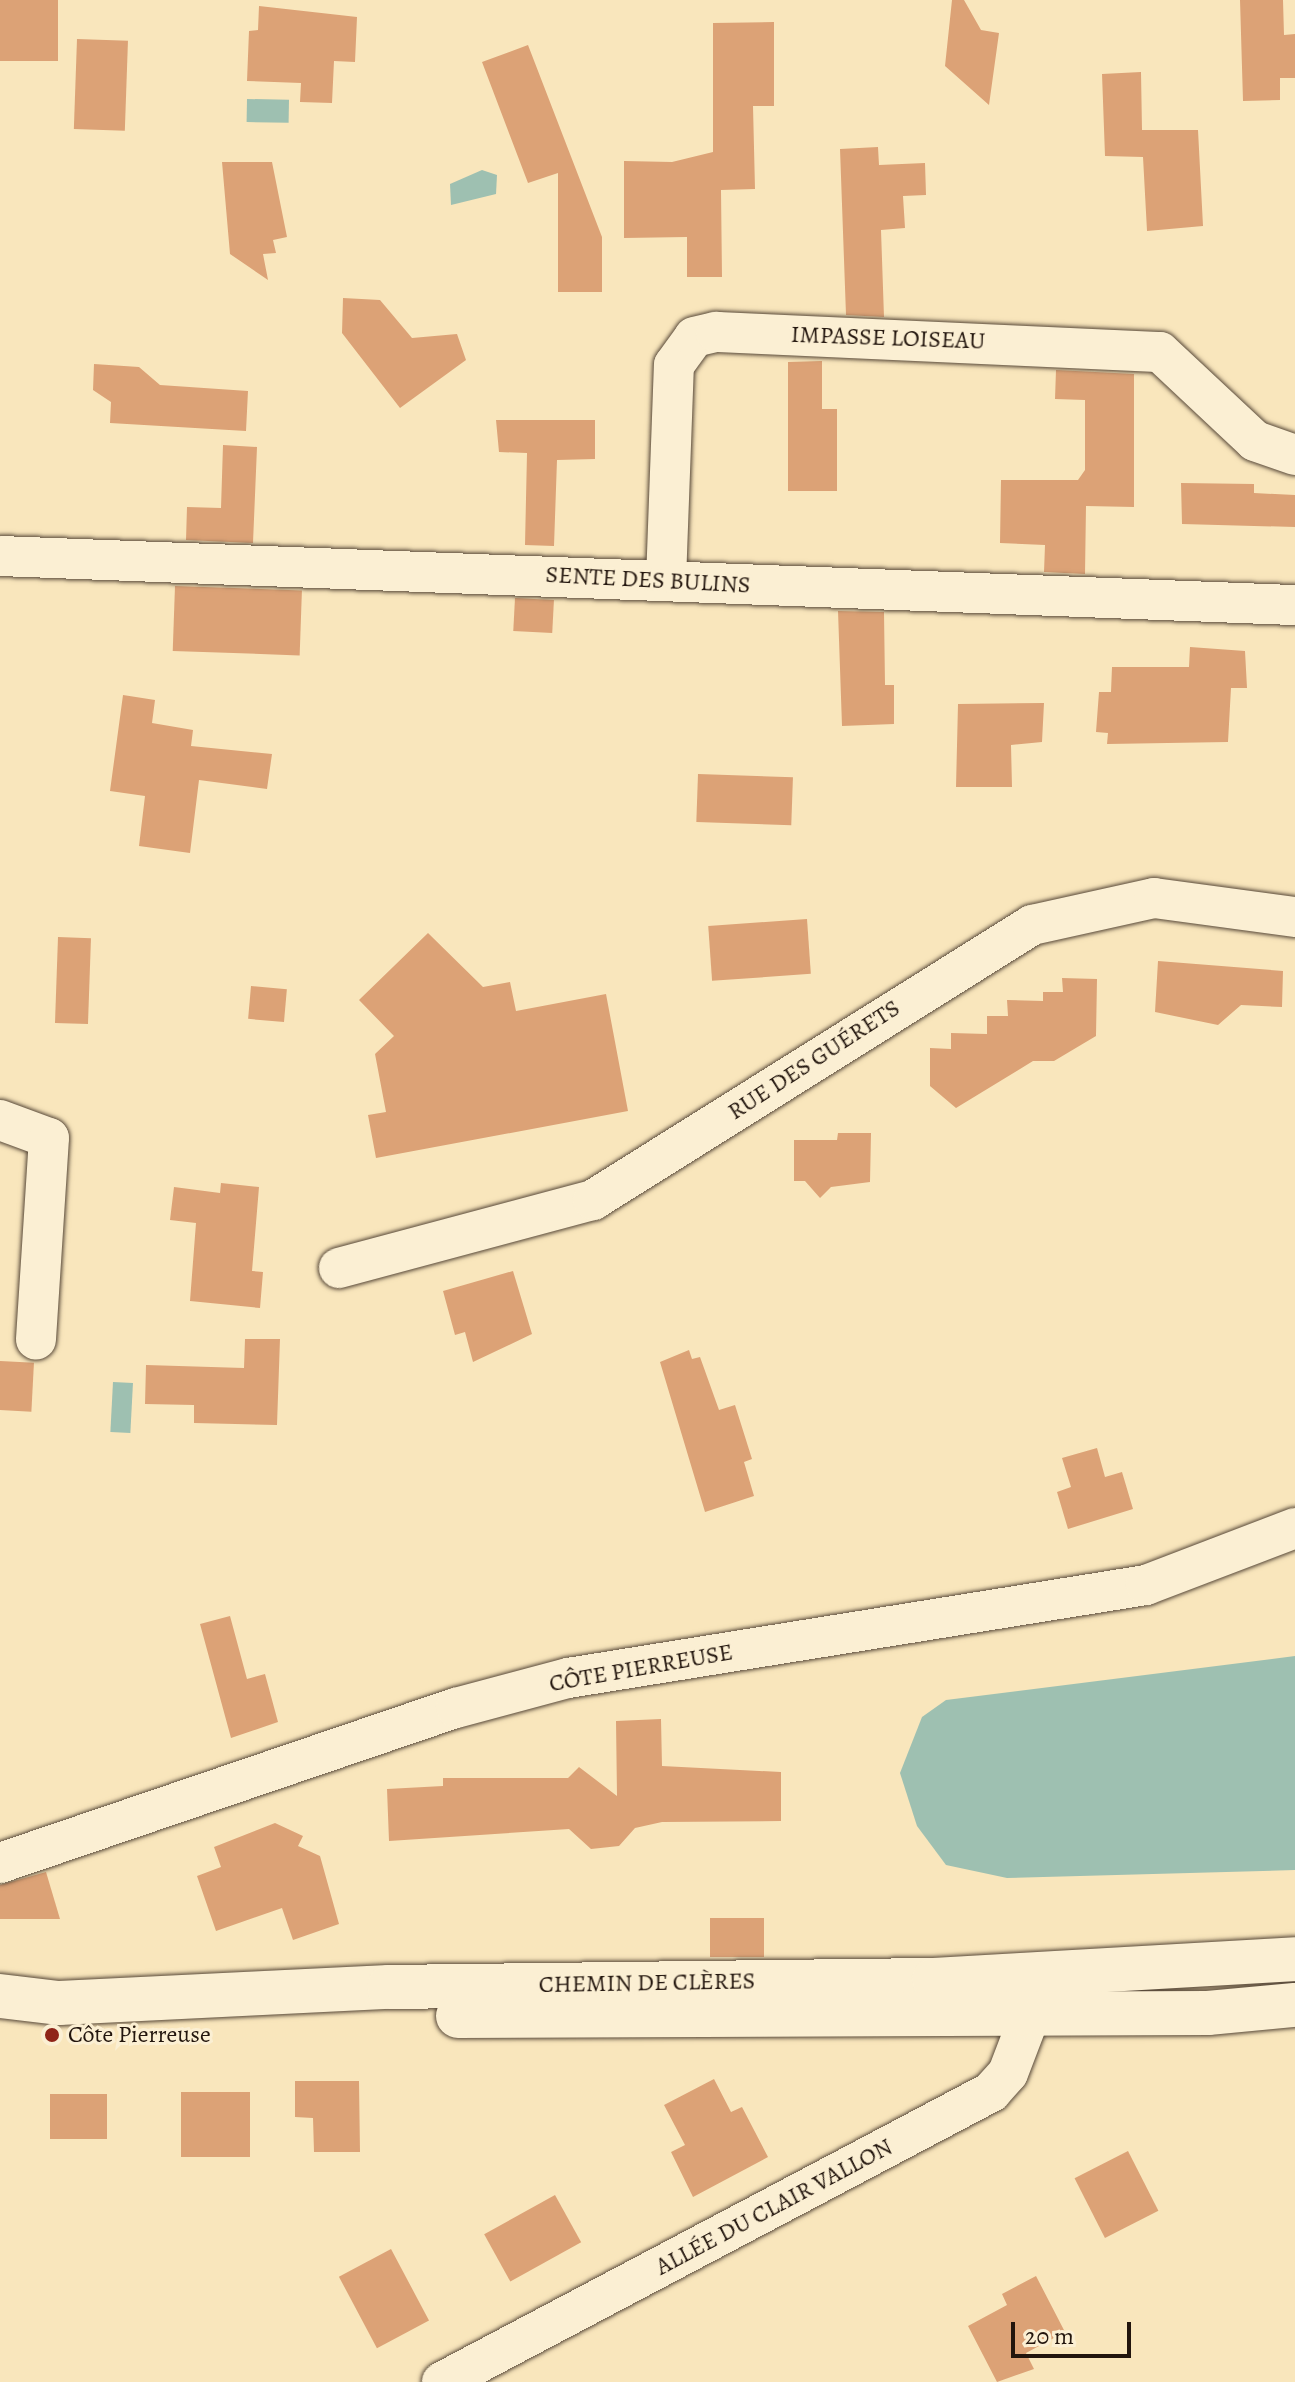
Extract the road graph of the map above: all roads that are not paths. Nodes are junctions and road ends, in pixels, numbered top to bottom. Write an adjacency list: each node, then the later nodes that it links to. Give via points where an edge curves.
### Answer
1 (1295, 455): 3 (street, IMPASSE LOISEAU, via 1255,441 1160,352 716,332 694,337 674,365)
2 (0, 556): 3 (street, SENTE DES BULINS)
3 (666, 581): 4 (street, SENTE DES BULINS)
4 (1295, 605)
5 (1295, 917): 7 (street, RUE DES GUÉRETS, via 1154,898 1032,925 593,1200)
6 (0, 1120): 8 (street, via 49,1138)
7 (339, 1268)
8 (36, 1340)
9 (1295, 1528): 10 (street, CÔTE PIERREUSE, via 1146,1585 664,1662 456,1708)
10 (0, 1863)
11 (1295, 1959): 12 (street, CHEMIN DE CLÈRES)
12 (1039, 1994): 13 (street, CHEMIN DE CLÈRES, via 389,1987 59,2003); 14 (street, CHEMIN DE CLÈRES); 15 (street, CHEMIN DE CLÈRES, via 126,2027); 16 (street, ALLÉE DU CLAIR VALLON, via 1008,2073 991,2092)
13 (0, 1996)
14 (1295, 2005)
15 (0, 2018)
16 (442, 2382)

